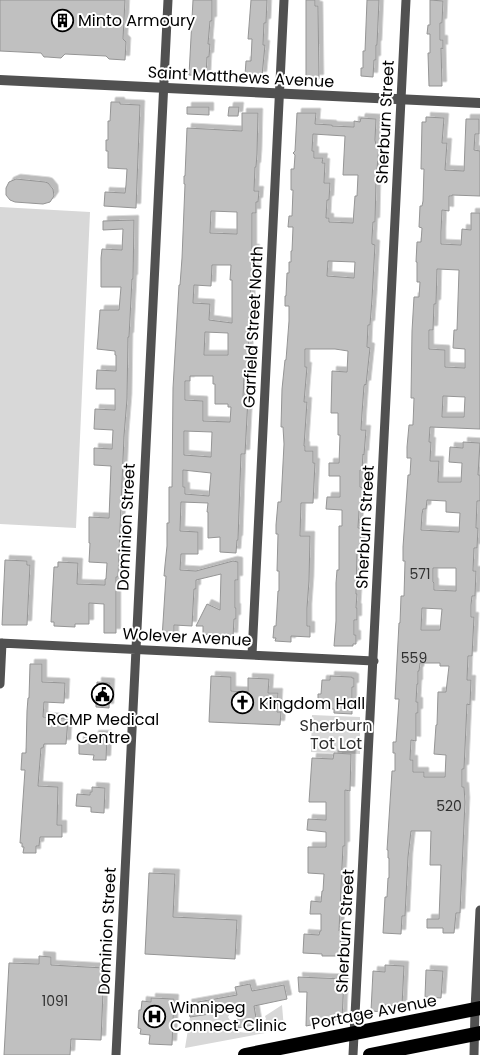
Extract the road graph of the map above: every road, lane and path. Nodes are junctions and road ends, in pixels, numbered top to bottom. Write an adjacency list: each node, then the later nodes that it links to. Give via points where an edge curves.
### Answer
1 (168, 0): 5 (street, Dominion Street)
2 (284, 0): 6 (street, Garfield Street North)
3 (406, 0): 7 (street, Sherburn Street)
4 (0, 80): 5 (street, Saint Matthews Avenue)
5 (164, 88): 6 (street, Saint Matthews Avenue); 10 (street, Dominion Street)
6 (280, 94): 7 (street, Saint Matthews Avenue); 11 (street, Garfield Street North)
7 (401, 99): 8 (street, Saint Matthews Avenue); 12 (street, Sherburn Street)
8 (480, 103)
9 (1, 643): 10 (street, Wolever Avenue); 13 (street)
10 (135, 650): 11 (street, Wolever Avenue); 18 (street, Dominion Street)
11 (252, 656): 12 (street, Wolever Avenue)
12 (374, 661): 16 (street, Sherburn Street)
13 (0, 684)
14 (480, 910): 15 (street)
15 (477, 1009): 16 (highway, Portage Avenue); 17 (street)
16 (354, 1034): 19 (highway, Portage Avenue); 20 (street, Sherburn Street)
17 (477, 1034): 21 (highway); 22 (street)
18 (116, 1055)
19 (245, 1055)
20 (353, 1055)
21 (370, 1055)
22 (474, 1055)

